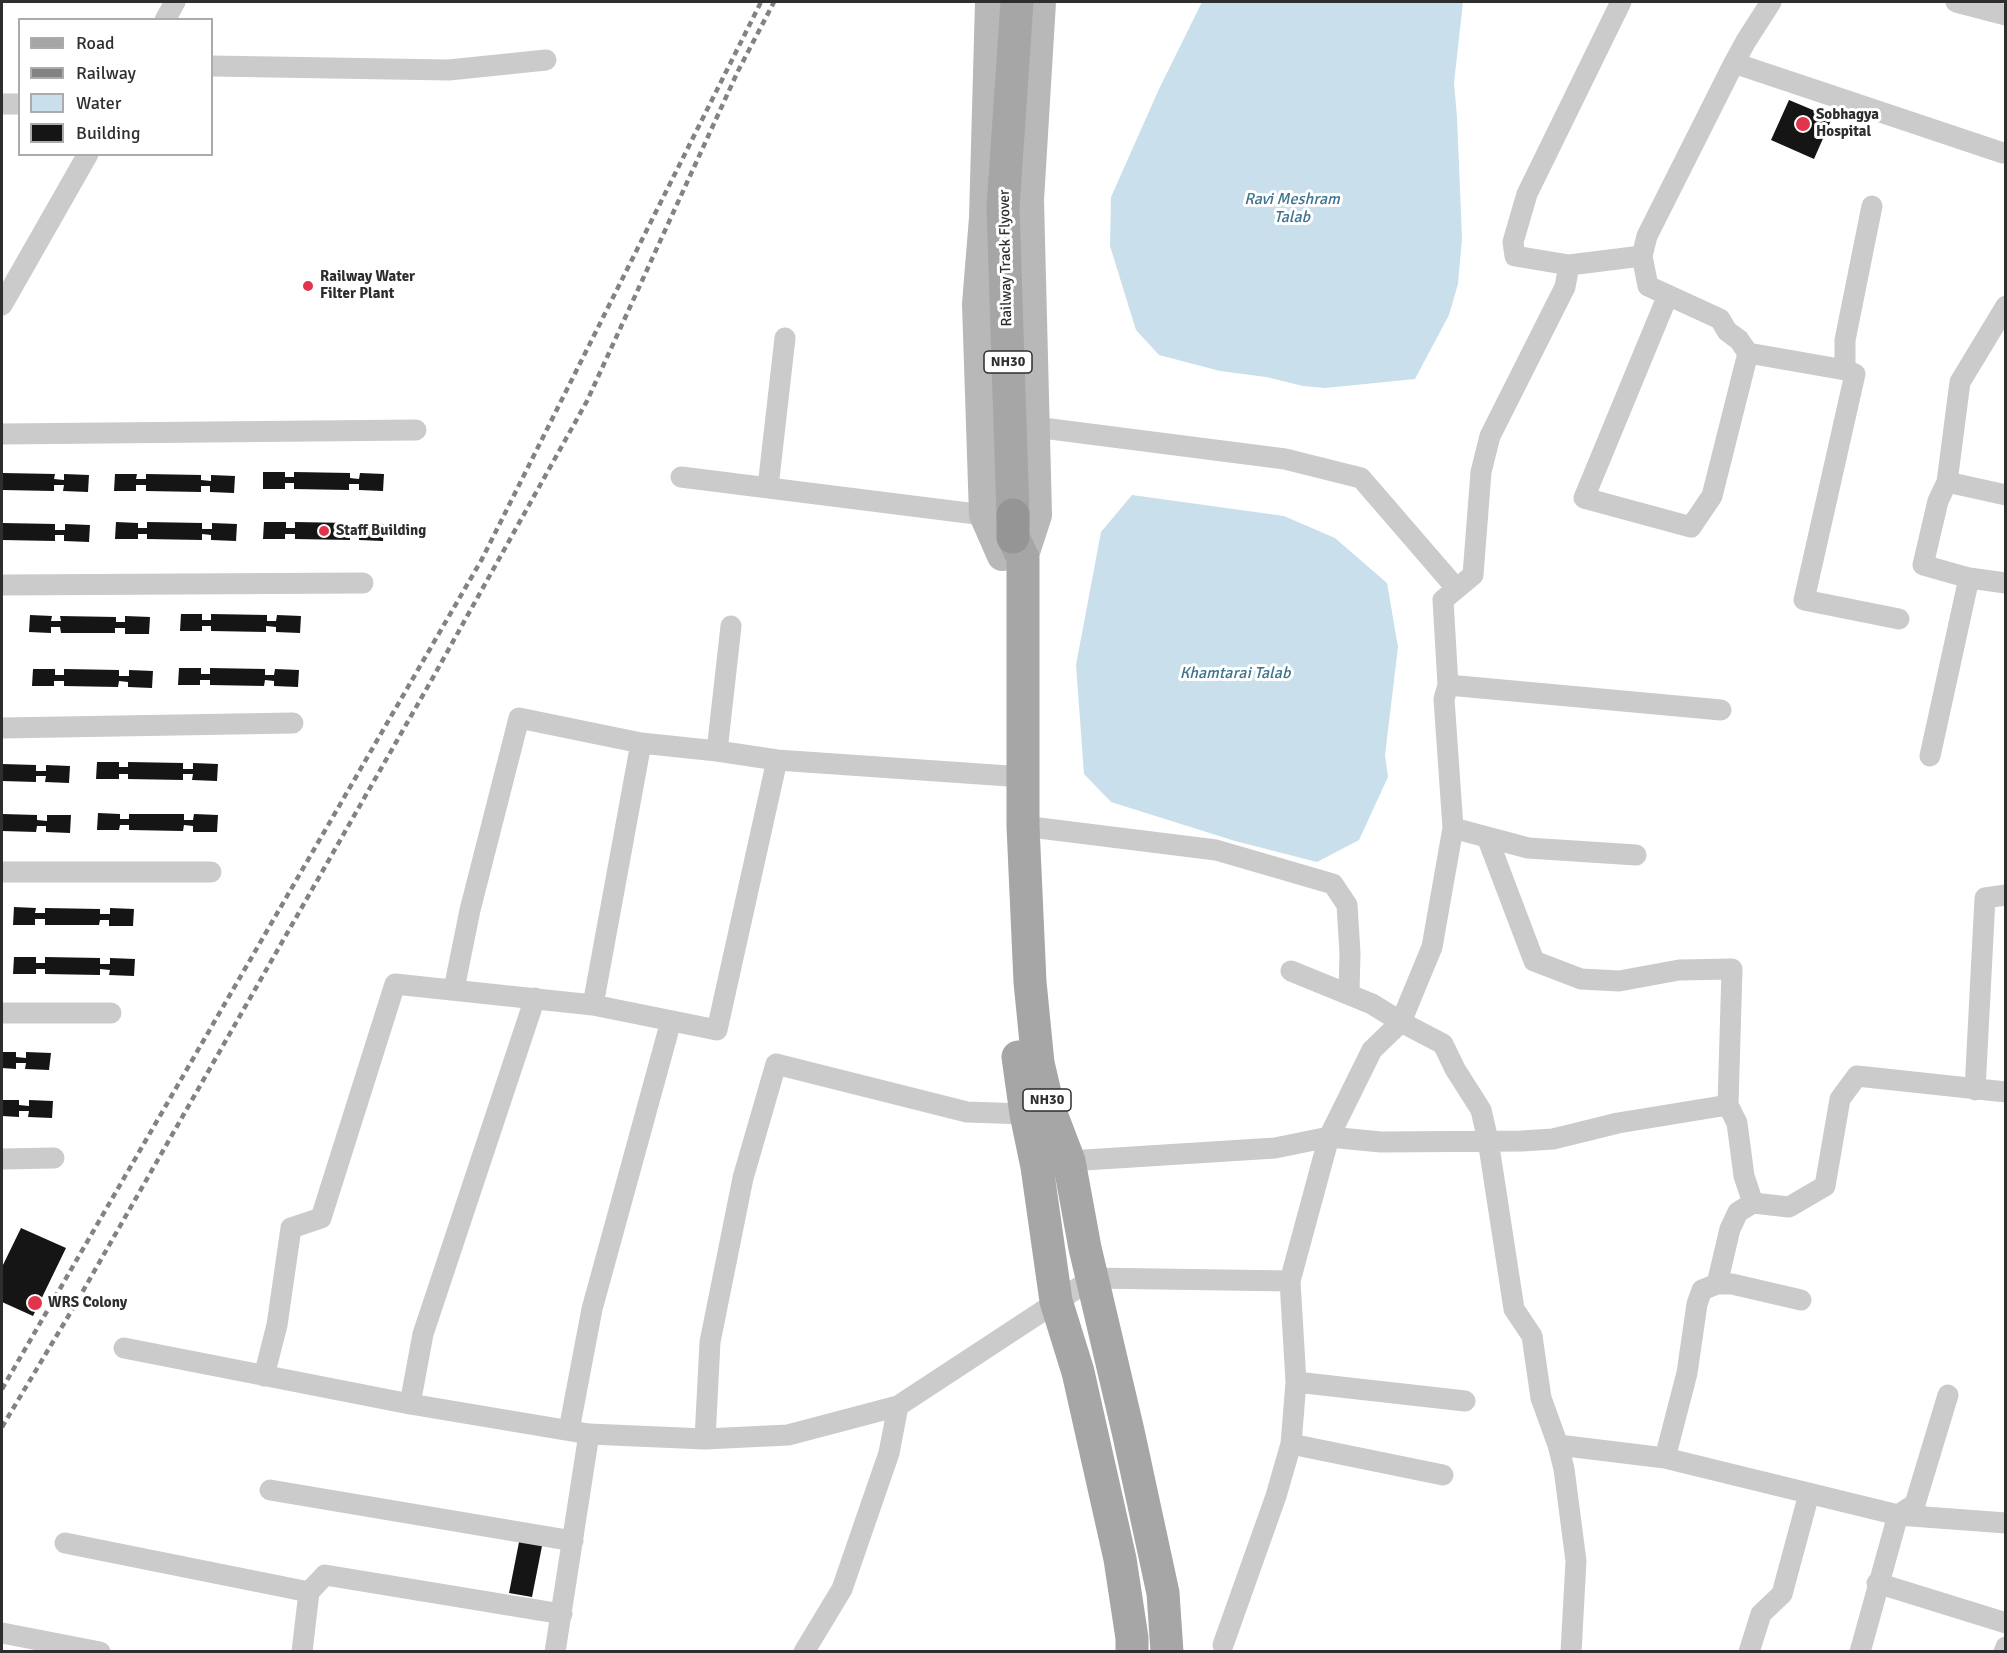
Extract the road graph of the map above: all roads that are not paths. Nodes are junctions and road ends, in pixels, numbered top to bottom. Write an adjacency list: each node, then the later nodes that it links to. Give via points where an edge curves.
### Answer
1 (175, 2): 9 (street)
2 (990, 2): 33 (street, via 984,218 977,304)
3 (1017, 2): 33 (main road, Railway Track Flyover / NH30, via 1003,208)
4 (1041, 2): 26 (street, via 1029,200)
5 (1622, 2): 19 (street, via 1527,194 1513,242 1515,256)
6 (1771, 2): 11 (street)
7 (1956, 2): 8 (street)
8 (2006, 15)
9 (166, 18)
10 (546, 60): 12 (street, via 448,70)
11 (1734, 63): 15 (street); 18 (street, via 1647,236)
12 (213, 66)
13 (2, 104): 14 (street)
14 (18, 104)
15 (2003, 153)
16 (87, 156): 21 (street)
17 (1872, 206): 25 (street, via 1845,340)
18 (1642, 256): 19 (street); 20 (street, via 1648,286)
19 (1569, 265): 38 (street, via 1565,287 1490,436 1481,472 1473,575)
20 (1668, 295): 24 (street, via 1720,319); 24 (street, via 1584,498 1691,527 1712,496)
21 (2, 305)
22 (2006, 306): 30 (street, via 1960,382)
23 (785, 338): 31 (street)
24 (1748, 353): 25 (street)
25 (1845, 370): 39 (street, via 1855,374 1804,600)
26 (1035, 427): 33 (street); 38 (street, via 1285,459 1361,478)
27 (416, 429): 28 (street)
28 (2, 434)
29 (681, 477): 31 (street)
30 (1947, 482): 32 (street); 34 (street, via 1938,501 1923,565)
31 (768, 487): 33 (street)
32 (2006, 495)
33 (1012, 533): 49 (main road, NH30)
34 (1968, 578): 36 (street); 47 (street)
35 (363, 583): 37 (street)
36 (2006, 583)
37 (2, 585)
38 (1456, 588): 41 (street, via 1443,600)
39 (1899, 619)
40 (731, 626): 46 (street)
41 (1448, 685): 42 (street); 51 (street, via 1444,699)
42 (1721, 710)
43 (293, 723): 44 (street)
44 (2, 728)
45 (641, 743): 46 (street); 58 (street, via 519,718); 61 (street)
46 (717, 751): 48 (street)
47 (1930, 756)
48 (777, 760): 49 (street); 64 (street, via 717,1030)
49 (1012, 776): 50 (main road, NH30); 69 (main road, NH30, via 1009,900 1016,1040)
50 (1023, 826): 59 (street, via 1216,850 1333,884 1347,905); 69 (main road, NH30, via 1038,1063)
51 (1453, 828): 52 (street); 65 (street, via 1432,947)
52 (1487, 837): 53 (street, via 1528,848); 68 (street, via 1534,961 1581,978 1619,981 1679,970 1732,969)
53 (1636, 855)
54 (2, 872): 55 (street)
55 (211, 872)
56 (2006, 895): 66 (street, via 1985,898)
57 (1291, 971): 59 (street)
58 (454, 989): 60 (street); 82 (street, via 395,984 321,1218 291,1228 277,1325)
59 (1349, 994): 65 (street)
60 (535, 998): 61 (street); 86 (street, via 423,1334)
61 (593, 1005): 64 (street)
62 (2, 1013): 63 (street)
63 (111, 1013)
64 (671, 1021): 88 (street, via 592,1309)
65 (1401, 1022): 70 (street, via 1372,1050); 71 (street, via 1443,1044 1481,1110)
66 (1975, 1090): 67 (street); 75 (street, via 1857,1076 1840,1099 1825,1186 1789,1207)
67 (2006, 1092)
68 (1728, 1105): 71 (street, via 1552,1138); 75 (street, via 1737,1123 1744,1176)
69 (1037, 1110): 74 (main road, NH30); 80 (main road, NH30, via 1037,1167); 89 (street, via 967,1112 776,1064 743,1178 710,1342)
70 (1329, 1137): 71 (street, via 1381,1142); 74 (street, via 1275,1148); 77 (street)
71 (1488, 1140): 91 (street, via 1514,1309 1532,1336 1541,1398)
72 (54, 1158): 73 (street)
73 (2, 1159)
74 (1069, 1161): 76 (main road, NH30)
75 (1753, 1203): 78 (street, via 1737,1212)
76 (1093, 1278): 77 (street); 80 (street); 111 (main road, NH30, via 1162,1593)
77 (1290, 1281): 83 (street)
78 (1717, 1284): 79 (street); 92 (street, via 1702,1290 1697,1304 1687,1373)
79 (1801, 1300)
80 (1056, 1301): 87 (street); 110 (main road, NH30, via 1078,1372 1120,1558)
81 (124, 1348): 82 (street)
82 (264, 1376): 86 (street)
83 (1296, 1382): 85 (street); 90 (street)
84 (1948, 1395): 96 (street, via 1915,1504)
85 (1465, 1401)
86 (410, 1404): 88 (street)
87 (898, 1406): 89 (street, via 788,1435); 109 (street, via 889,1453 842,1589)
88 (579, 1432): 89 (street); 98 (street)
89 (705, 1440)
90 (1292, 1444): 93 (street); 105 (street)
91 (1558, 1445): 92 (street); 112 (street, via 1576,1561)
92 (1665, 1458): 95 (street)
93 (1443, 1475)
94 (270, 1490): 98 (street)
95 (1809, 1494): 96 (street); 113 (street, via 1782,1594 1761,1614)
96 (1898, 1515): 97 (street); 100 (street)
97 (2006, 1523)
98 (573, 1541): 102 (street)
99 (65, 1543): 101 (street)
100 (1877, 1583): 103 (street); 114 (street)
101 (309, 1592): 102 (street, via 325,1575); 107 (street)
102 (562, 1614): 108 (street)
103 (2006, 1623)
104 (2, 1633): 106 (street)
105 (1223, 1645)
106 (100, 1652)
107 (302, 1652)
108 (555, 1652)
109 (804, 1652)
110 (1132, 1652)
111 (1167, 1652)
112 (1571, 1652)
113 (1749, 1652)
114 (1860, 1652)

